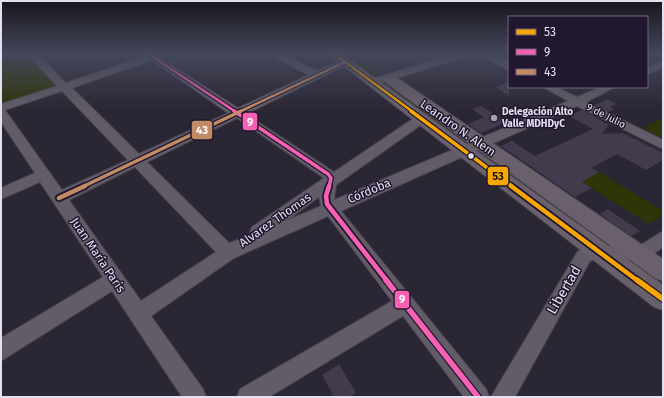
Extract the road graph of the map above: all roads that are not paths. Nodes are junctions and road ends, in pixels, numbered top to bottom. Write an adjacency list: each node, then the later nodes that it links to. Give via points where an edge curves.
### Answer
1 (49, 72): 12 (street)
2 (105, 72): 12 (street)
3 (175, 72): 18 (street)
4 (310, 72): 9 (street)
5 (323, 72): 9 (street)
6 (362, 72): 11 (main road, Leandro N. Alem)
7 (375, 72): 10 (main road, Leandro N. Alem)
8 (408, 72): 10 (street)
9 (317, 75): 18 (street)
10 (387, 78): 11 (street); 21 (main road, Leandro N. Alem)
11 (372, 82): 19 (main road, Leandro N. Alem)
12 (64, 87): 16 (street); 22 (street)
13 (550, 88): 15 (street, 9 de Julio)
14 (608, 88): 15 (street, Córdoba)
15 (577, 101): 20 (street, 9 de Julio); 21 (street, Córdoba)
16 (1, 108)
17 (1, 113): 23 (street, Juan María Paris)
18 (237, 113): 22 (street); 24 (street, via 328,174)
19 (421, 119): 21 (main road, Leandro N. Alem); 24 (street, Alvarez Thomas)
20 (663, 145)
21 (472, 146): 27 (street, Córdoba); 30 (main road, Leandro N. Alem); 31 (main road, Leandro N. Alem)
22 (137, 161): 26 (street); 29 (street)
23 (43, 175): 25 (street); 26 (street, Juan María Paris)
24 (330, 182): 27 (street, via 326,200); 29 (street, Alvarez Thomas)
25 (1, 194)
26 (59, 198): 33 (street, Juan María Paris)
27 (330, 208): 29 (street, Córdoba); 35 (street)
28 (663, 238): 31 (street, Libertad)
29 (228, 253): 36 (street, Córdoba)
30 (602, 253): 31 (street, Libertad); 34 (main road, Leandro N. Alem); 41 (street, Libertad, via 588,254 583,258)
31 (637, 253): 32 (main road, Leandro N. Alem)
32 (663, 271)
33 (114, 280): 36 (street, Juan María Paris); 37 (street)
34 (663, 299)
35 (406, 304): 39 (street); 40 (street)
36 (138, 314): 38 (street, Juan María Paris)
37 (1, 350)
38 (195, 397)
39 (248, 397)
40 (478, 397)
41 (502, 397)

